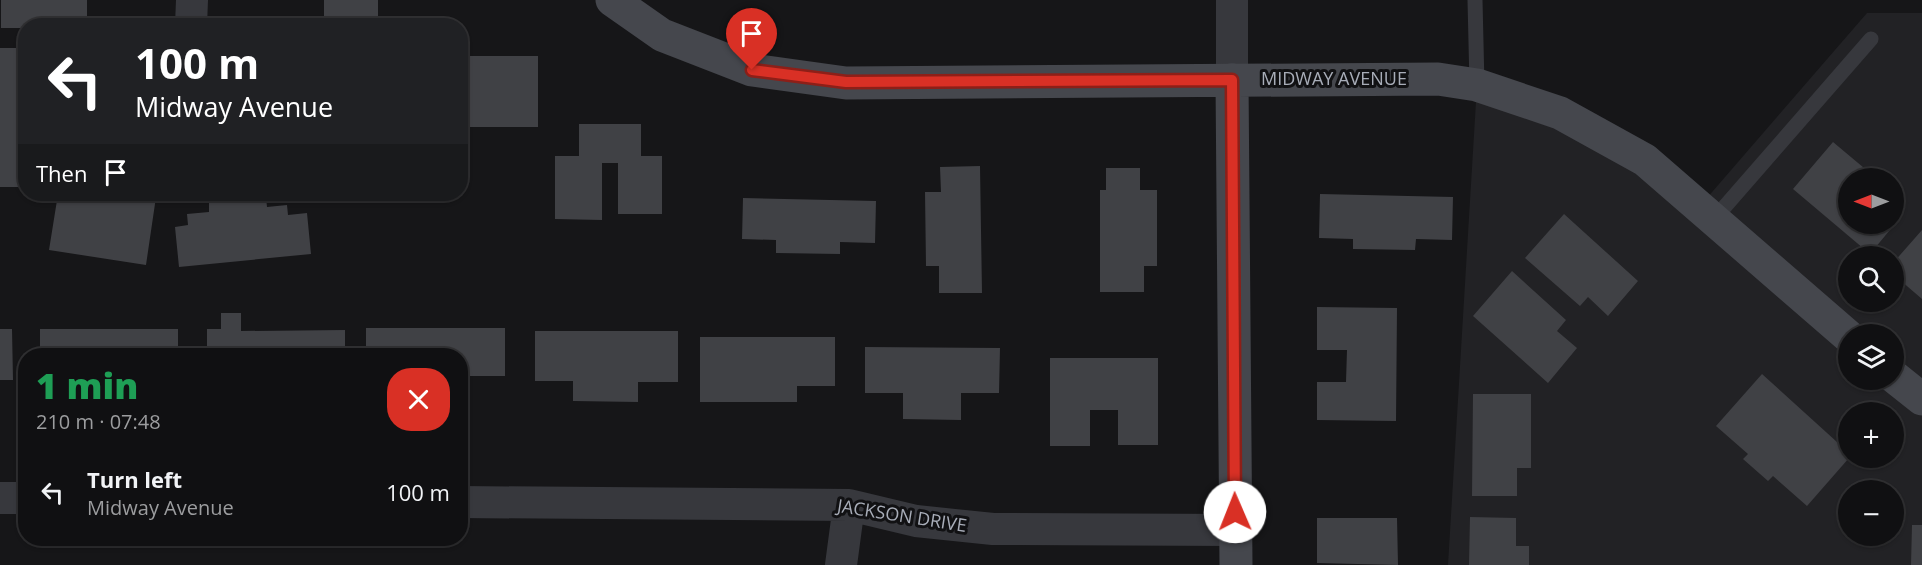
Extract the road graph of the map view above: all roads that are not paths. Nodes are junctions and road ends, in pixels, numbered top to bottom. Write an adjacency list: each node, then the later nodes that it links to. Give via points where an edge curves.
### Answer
1 (192, 0): 5 (street)
2 (612, 0): 7 (street, MIDWAY AVENUE, via 662,35 752,70 834,81)
3 (1232, 0): 7 (street)
4 (1475, 0): 8 (lane)
5 (191, 18)
6 (1871, 39): 9 (lane)
7 (1232, 80): 8 (street, MIDWAY AVENUE, via 1438,79); 17 (street)
8 (1477, 86): 9 (street, MIDWAY AVENUE, via 1560,113 1645,160)
9 (1714, 219): 10 (street, MIDWAY AVENUE)
10 (1838, 327)
11 (1904, 385): 12 (street)
12 (1922, 399)
13 (0, 498): 14 (street)
14 (18, 498)
15 (468, 502): 16 (street, JACKSON DRIVE)
16 (849, 505): 17 (street, JACKSON DRIVE, via 916,521 993,529); 18 (street)
17 (1235, 530): 19 (street)
18 (841, 565)
19 (1236, 565)

